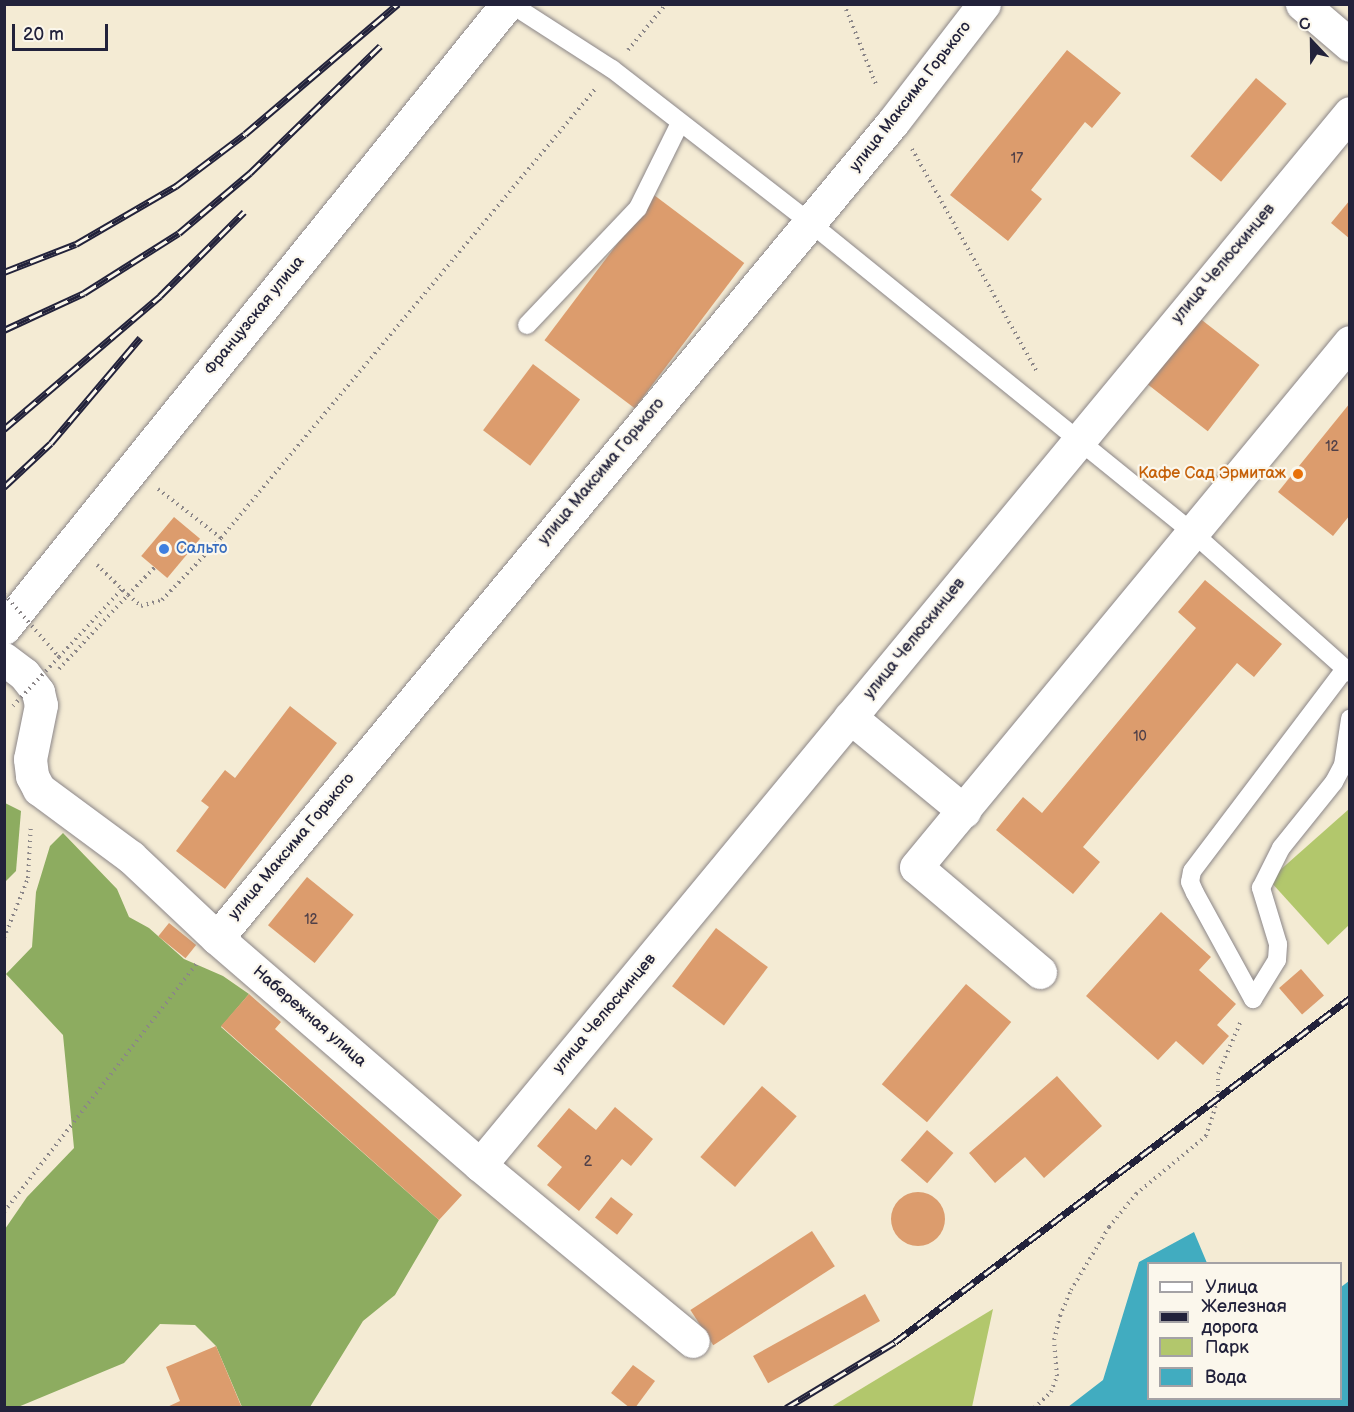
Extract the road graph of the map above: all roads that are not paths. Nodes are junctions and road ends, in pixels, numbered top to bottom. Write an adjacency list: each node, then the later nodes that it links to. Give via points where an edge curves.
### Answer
1 (507, 4): 13 (street, Французская улица)
2 (511, 4): 7 (lane, via 612,69)
3 (984, 4): 8 (street, улица Максима Горького)
4 (1302, 4): 5 (street)
5 (1350, 45)
6 (1350, 113): 11 (street, улица Челюскинцев)
7 (680, 123): 8 (lane); 9 (lane, via 638,208)
8 (809, 222): 11 (lane); 19 (street, улица Максима Горького)
9 (527, 325)
10 (1350, 342): 12 (street)
11 (1077, 441): 12 (lane); 16 (street, улица Челюскинцев)
12 (1193, 534): 15 (lane); 18 (street)
13 (4, 628)
14 (4, 659): 19 (street, Набережная улица, via 24,674 26,699 41,705 30,759 39,789 131,857)
15 (1347, 671): 17 (lane, via 1192,871 1194,893 1253,999 1277,960 1278,944 1261,888 1281,848 1343,765)
16 (850, 717): 18 (street); 21 (street, улица Челюскинцев)
17 (1350, 719)
18 (964, 811): 20 (street, via 916,867)
19 (217, 938): 21 (street, Набережная улица)
20 (1040, 972)
21 (480, 1165): 22 (street, Набережная улица)
22 (693, 1341)

